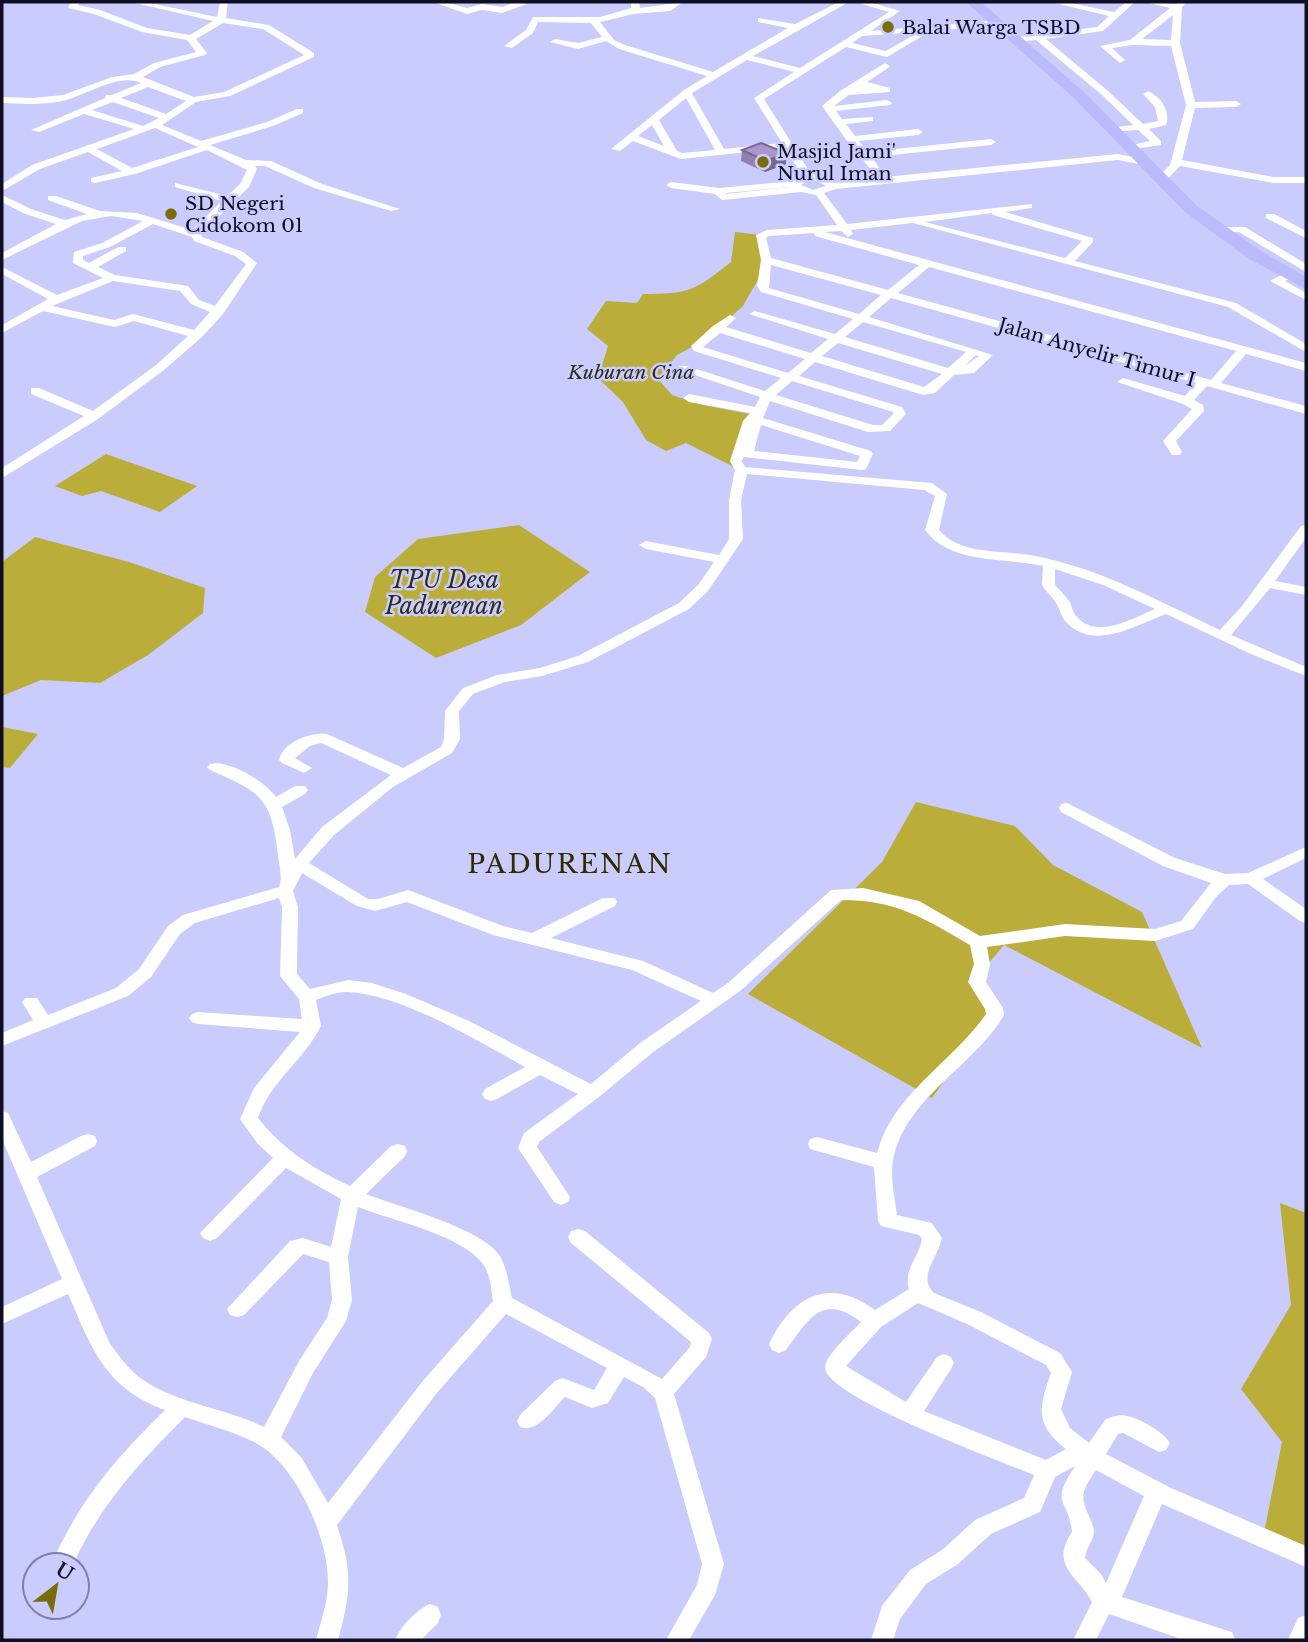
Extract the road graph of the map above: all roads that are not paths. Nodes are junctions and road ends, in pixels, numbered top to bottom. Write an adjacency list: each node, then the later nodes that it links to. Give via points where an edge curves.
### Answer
1 (76, 2): 26 (street, via 71,6 145,30)
2 (135, 2): 16 (street)
3 (224, 2): 16 (street)
4 (437, 2): 5 (street, via 467,11 482,7 505,10 523,4)
5 (520, 2)
6 (679, 2): 14 (street, via 670,8)
7 (845, 2): 21 (street)
8 (859, 2): 19 (street, via 896,11)
9 (973, 2): 20 (main road)
10 (1055, 2): 15 (street)
11 (1131, 2): 15 (street)
12 (1148, 2): 13 (street)
13 (1181, 5): 30 (street); 31 (street)
14 (634, 7): 17 (street)
15 (1116, 15): 25 (street, via 1100,29)
16 (221, 20): 26 (street); 49 (street, via 273,29 311,55 227,94)
17 (594, 20): 27 (street); 33 (street, via 536,19 530,32)
18 (761, 20): 21 (street)
19 (881, 20): 23 (street); 24 (street)
20 (997, 22): 22 (street); 28 (main road)
21 (796, 27): 34 (street)
22 (932, 28): 23 (street); 32 (street, via 887,54)
23 (912, 30): 24 (street)
24 (860, 34): 32 (street)
25 (1038, 37): 28 (street); 44 (street)
26 (191, 38): 39 (street, via 201,54 167,62)
27 (609, 40): 29 (street, via 603,45); 38 (street)
28 (1018, 40): 46 (main road)
29 (555, 42)
30 (1133, 42): 31 (street); 35 (street, via 1105,46)
31 (1175, 43): 51 (street)
32 (845, 44): 37 (street)
33 (509, 46)
34 (749, 58): 37 (street); 38 (street)
35 (1121, 60)
36 (883, 70): 40 (street)
37 (801, 71): 71 (street, via 759,98)
38 (715, 76): 41 (street)
39 (142, 82): 47 (street); 48 (street, via 119,76 46,102); 49 (street)
40 (858, 83): 43 (street); 43 (street, via 887,90)
41 (687, 92): 59 (street); 75 (street)
42 (100, 93): 47 (street)
43 (842, 93): 54 (street, via 828,103)
44 (1105, 93): 46 (street); 62 (street)
45 (1148, 94): 62 (street, via 1156,100 1164,119 1160,125)
46 (1080, 96): 65 (main road)
47 (114, 98): 55 (street); 57 (street)
48 (7, 100): 53 (street)
49 (192, 102): 57 (street)
50 (887, 103): 54 (street)
51 (1191, 104): 52 (street); 78 (street)
52 (1236, 104)
53 (2, 105)
54 (829, 109): 60 (street)
55 (85, 111): 63 (street); 64 (street)
56 (300, 111): 70 (street)
57 (166, 117): 61 (street)
58 (870, 119): 60 (street)
59 (654, 120): 67 (street); 76 (street)
60 (838, 121): 68 (street)
61 (155, 125): 63 (street); 70 (street)
62 (1142, 127): 65 (street); 74 (street, via 1157,143)
63 (143, 129): 72 (street)
64 (36, 130)
65 (1111, 130): 74 (main road)
66 (918, 132): 68 (street)
67 (632, 136): 73 (street); 76 (street)
68 (850, 139): 77 (street)
69 (991, 142): 77 (street)
70 (204, 145): 79 (street); 80 (street)
71 (789, 145): 75 (street); 82 (street)
72 (90, 149): 80 (street); 90 (street, via 36,167)
73 (616, 149)
74 (1122, 150): 81 (street); 84 (main road, via 1144,162); 86 (street)
75 (721, 152): 76 (street)
76 (674, 154)
77 (864, 155): 81 (street)
78 (1176, 162): 84 (street); 85 (street, via 1278,180)
79 (245, 163): 94 (street, via 251,174); 96 (street, via 267,163 318,186)
80 (131, 172): 83 (street)
81 (881, 176): 86 (street)
82 (808, 177): 86 (street); 89 (street)
83 (95, 180)
84 (1161, 180): 116 (main road, via 1218,230)
85 (1306, 180)
86 (830, 184): 91 (street)
87 (179, 185): 94 (street)
88 (671, 185): 89 (street, via 719,191 722,197)
89 (796, 187): 91 (street)
90 (2, 188)
91 (819, 193): 103 (street)
92 (2, 198): 102 (street)
93 (52, 198): 98 (street)
94 (228, 200): 106 (street)
95 (1028, 206): 97 (street)
96 (395, 209)
97 (990, 210): 100 (street); 110 (street, via 1084,237 1090,241)
98 (98, 214): 101 (street, via 125,214); 102 (street)
99 (1270, 216): 107 (street)
100 (906, 220): 103 (street); 113 (street)
101 (151, 221): 106 (street); 108 (street)
102 (63, 223): 111 (street)
103 (844, 228): 104 (street); 109 (street)
104 (808, 231): 109 (street); 112 (street, via 762,234)
105 (101, 233): 108 (street)
106 (195, 235): 127 (street, via 251,261)
107 (1306, 235)
108 (119, 244): 115 (street); 115 (street, via 78,254 77,261)
109 (855, 244): 114 (street)
110 (1084, 247): 113 (street); 118 (street)
111 (2, 257)
112 (766, 260): 123 (street, Jalan Anyelir Timur I); 130 (street, via 765,290)
113 (1068, 261): 118 (street)
114 (926, 264): 123 (street); 136 (street)
115 (89, 267): 119 (street)
116 (1298, 269): 121 (main road); 124 (street, via 1276,281)
117 (2, 270): 125 (street)
118 (1114, 273): 135 (street, via 1233,305)
119 (112, 278): 122 (street); 127 (street, via 184,288 195,302)
120 (61, 283): 122 (street)
121 (1306, 284)
122 (70, 292): 125 (street)
123 (888, 294): 130 (street); 144 (street, Jalan Anyelir Timur I)
124 (1306, 297)
125 (55, 299): 126 (street)
126 (41, 307): 132 (street); 133 (street, via 113,324 133,317)
127 (219, 312): 133 (street)
128 (755, 314): 134 (street)
129 (730, 318): 131 (street)
130 (860, 318): 134 (street); 137 (street)
131 (717, 328): 138 (street); 142 (street, via 698,349)
132 (2, 330)
133 (198, 335): 150 (street, via 164,366)
134 (837, 338): 138 (street); 141 (street)
135 (1306, 349)
136 (1243, 350): 139 (street); 144 (street)
137 (974, 351): 141 (street); 141 (street, via 987,355 967,372)
138 (813, 359): 141 (street, via 923,391 931,390); 142 (street)
139 (1306, 367)
140 (683, 369): 146 (street)
141 (949, 372)
142 (790, 378): 146 (street); 146 (street, via 900,414 878,430)
143 (1123, 382): 148 (street)
144 (1208, 383): 148 (street); 149 (street, Jalan Anyelir Timur I)
145 (35, 391): 150 (street)
146 (767, 396): 151 (street)
147 (689, 397): 151 (street)
148 (1187, 401): 152 (street, via 1199,408 1169,441)
149 (1306, 410)
150 (94, 416): 153 (street)
151 (756, 419): 151 (street, via 815,437 869,455 859,467 747,454); 154 (street, via 749,421 736,461)
152 (1176, 452)
153 (4, 470)
154 (741, 470): 157 (street, via 735,500 736,539); 158 (street, via 927,486 940,494 932,530 943,542 958,549)
155 (1303, 535): 159 (street)
156 (646, 545): 157 (street)
157 (723, 560): 166 (street, via 684,606 603,649 563,666 502,678 468,691 452,711 452,739 447,750)
158 (1050, 564): 161 (street, via 1095,576); 161 (street, via 1049,589 1072,621 1084,628 1103,634)
159 (1267, 583): 160 (street); 162 (street)
160 (1306, 591)
161 (1168, 610): 162 (street)
162 (1223, 635): 163 (street)
163 (1306, 672)
164 (215, 767): 168 (street, via 260,787)
165 (304, 768): 166 (street, via 286,756 316,736)
166 (402, 774): 172 (street, via 328,831)
167 (300, 790): 168 (street)
168 (272, 806): 172 (street, via 282,823)
169 (1067, 807): 173 (street, via 1169,862)
170 (1306, 852): 171 (street)
171 (1251, 878): 173 (street); 175 (street)
172 (291, 879): 176 (street, via 312,870 362,902 383,904 393,896 408,896 499,931); 178 (street, via 289,976); 182 (street, via 189,919 174,930 145,973 122,992)
173 (1225, 880): 177 (street, via 1186,925 1156,934 1065,930)
174 (609, 902): 176 (street)
175 (1306, 916)
176 (534, 939): 179 (street, via 637,965)
177 (978, 942): 179 (street, via 914,905 841,893); 193 (street, via 982,964 978,987 995,1015 912,1105 890,1137)
178 (307, 997): 183 (street); 185 (street, via 348,986 374,990)
179 (716, 1001): 186 (street, via 646,1048)
180 (31, 1002): 182 (street)
181 (198, 1018): 183 (street)
182 (44, 1023): 184 (street)
183 (312, 1026): 192 (street, via 251,1106 249,1119)
184 (2, 1040)
185 (539, 1067): 186 (street); 187 (street)
186 (593, 1092): 195 (street, via 527,1143)
187 (491, 1094)
188 (2, 1118): 194 (street)
189 (88, 1141): 194 (street)
190 (817, 1144): 193 (street)
191 (398, 1151): 196 (street)
192 (286, 1156): 196 (street); 197 (street)
193 (884, 1162): 201 (street, via 888,1221 925,1228 932,1238 918,1270)
194 (27, 1173): 200 (street)
195 (561, 1196)
196 (351, 1197): 199 (street); 202 (street, via 436,1228 481,1251 492,1262)
197 (210, 1233)
198 (579, 1237): 209 (street, via 702,1339 699,1351)
199 (338, 1257): 203 (street, via 297,1247); 213 (street, via 342,1300 336,1321)
200 (73, 1283): 204 (street); 210 (street, via 102,1349 116,1367 132,1383)
201 (920, 1292): 205 (street); 215 (street, via 1053,1359 1062,1372 1051,1415)
202 (503, 1303): 208 (street); 218 (street, via 429,1388)
203 (237, 1309)
204 (2, 1316)
205 (874, 1321): 206 (street, via 842,1300 820,1302 810,1306); 211 (street, via 834,1367 848,1380)
206 (779, 1343)
207 (944, 1363): 211 (street)
208 (620, 1366): 209 (street); 212 (street, via 601,1397 592,1399 562,1387)
209 (663, 1392): 226 (street, via 713,1564 707,1588)
210 (182, 1407): 213 (street); 219 (street, via 100,1494)
211 (911, 1413): 216 (street)
212 (527, 1421)
213 (269, 1439): 218 (street, via 304,1479)
214 (1159, 1443): 215 (street, via 1115,1423)
215 (1086, 1455): 216 (street); 217 (street); 221 (street, via 1071,1500 1083,1525 1074,1562 1093,1580)
216 (1047, 1469): 227 (street, via 1032,1505 983,1527 907,1589 890,1614)
217 (1157, 1491): 220 (street); 221 (street, via 1117,1586)
218 (325, 1523): 224 (street, via 339,1578)
219 (68, 1551)
220 (1306, 1557)
221 (1104, 1602): 228 (street); 229 (street)
222 (430, 1615): 225 (street)
223 (1306, 1626): 230 (street)
224 (327, 1640)
225 (406, 1640)
226 (677, 1640)
227 (882, 1640)
228 (1084, 1640)
229 (1224, 1640)
230 (1299, 1640)

